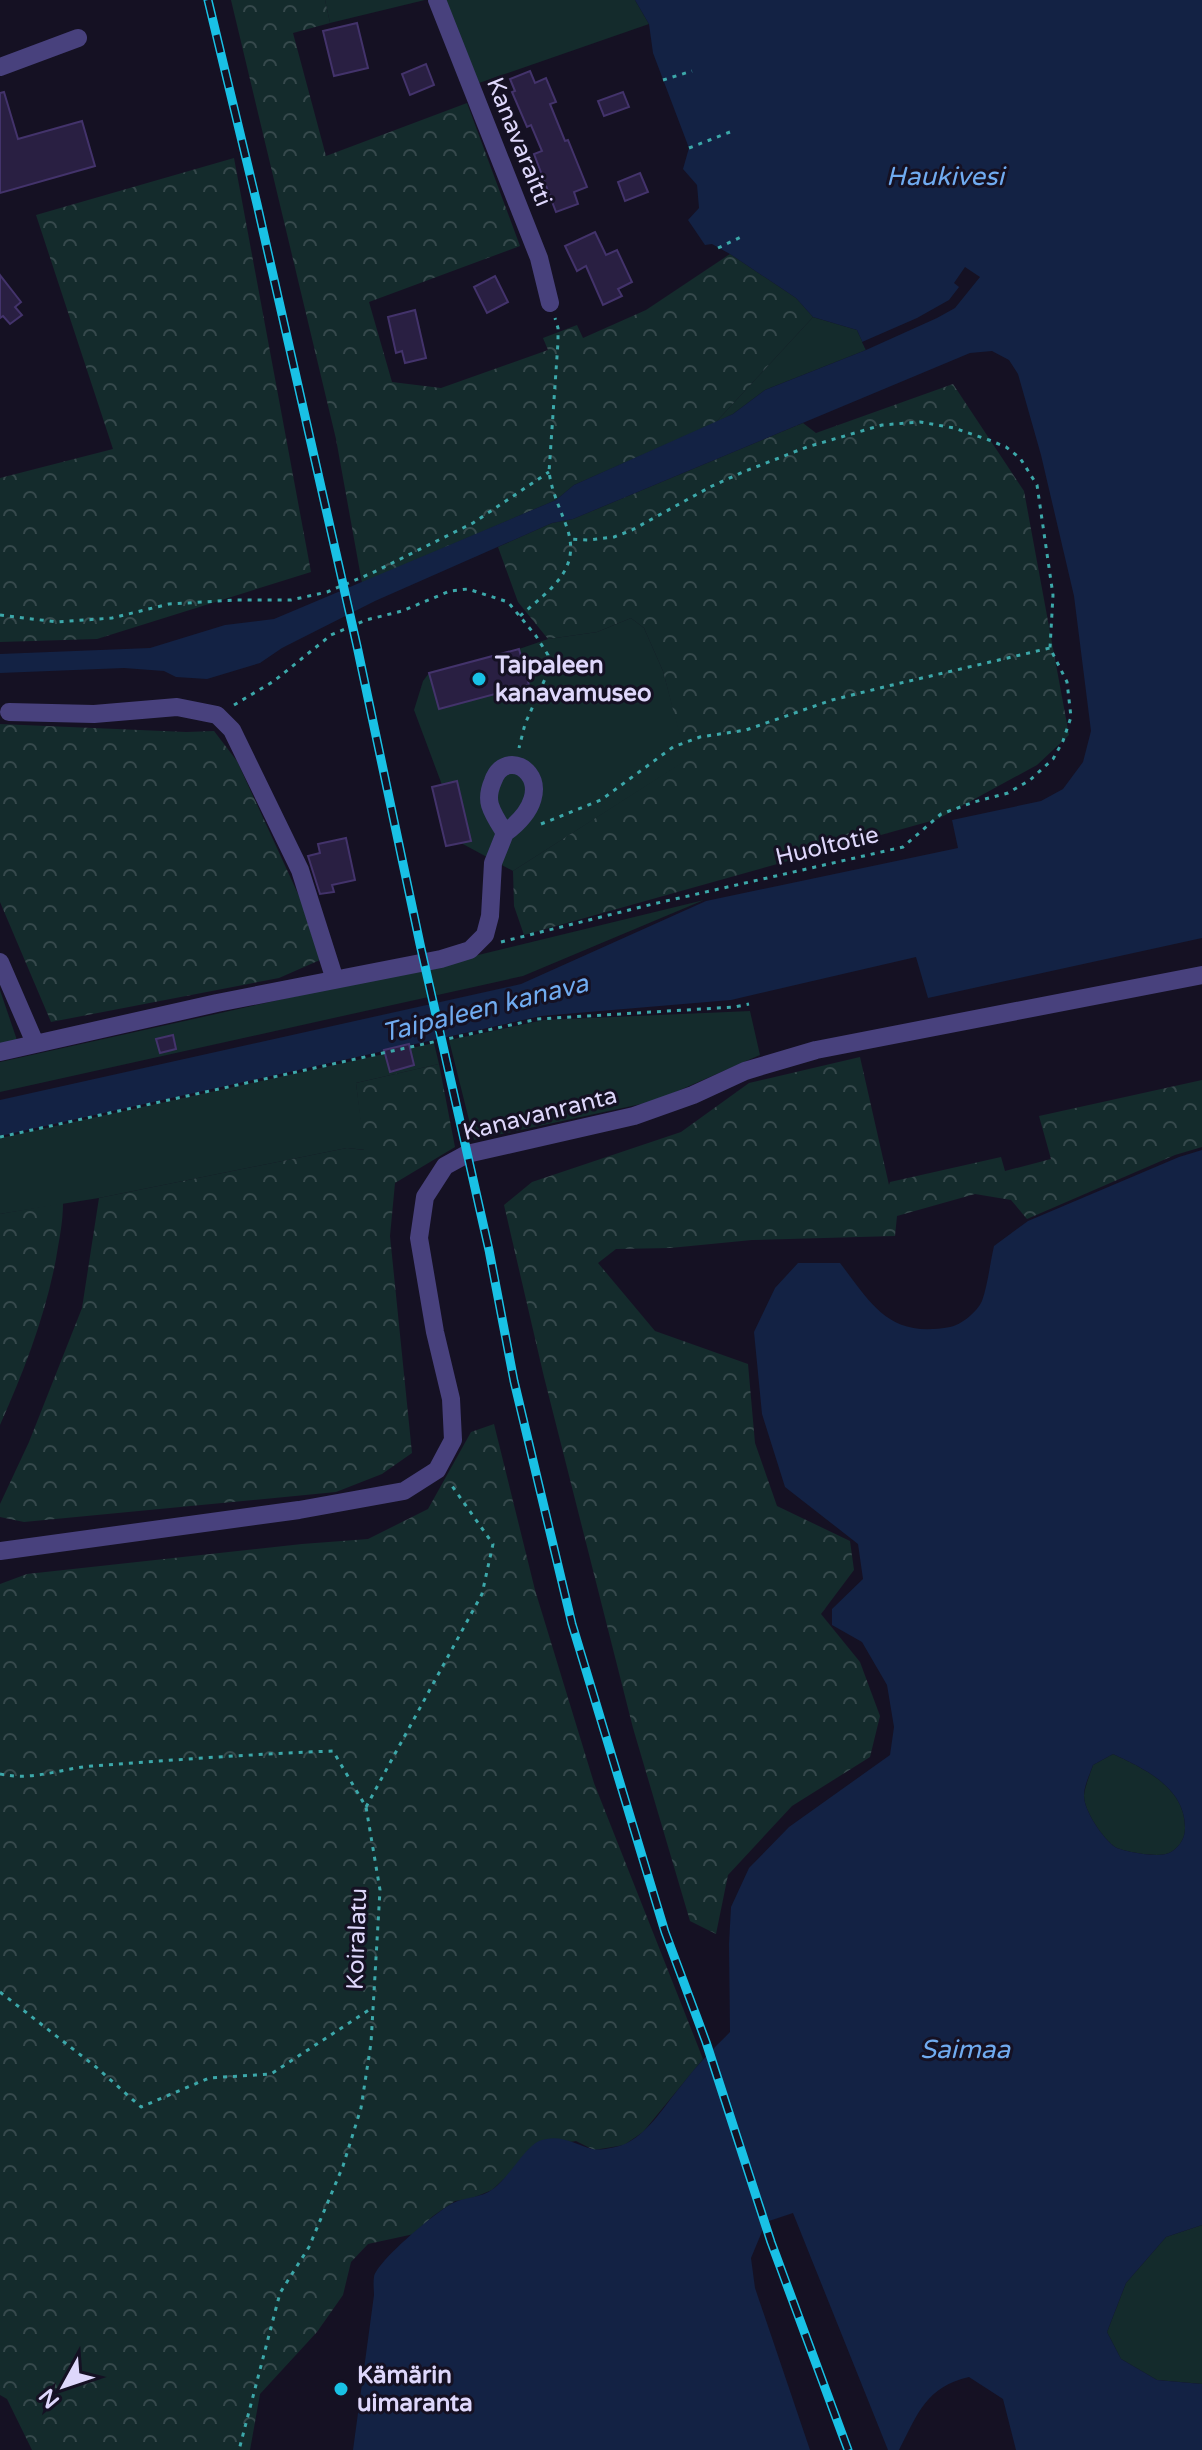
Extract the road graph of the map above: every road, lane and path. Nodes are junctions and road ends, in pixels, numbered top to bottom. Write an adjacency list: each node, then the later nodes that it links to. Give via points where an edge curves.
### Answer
1 (437, 0): 10 (street, Kanavaraitti, via 539,258)
2 (78, 38): 3 (street)
3 (0, 67)
4 (692, 71): 5 (path)
5 (663, 80)
6 (730, 132): 7 (path)
7 (689, 148)
8 (741, 237): 9 (path)
9 (718, 248)
10 (550, 303): 11 (path, via 558,342)
11 (549, 472): 12 (path); 13 (path, via 473,523 327,592 291,600 169,604 112,618 57,622)
12 (569, 539): 14 (path, via 567,569); 15 (path, via 614,537 743,472 882,425 920,422 954,428 1006,447 1037,485 1053,595)
13 (0, 615)
14 (520, 616): 17 (path, via 508,602 486,593 450,591 331,635 274,681); 18 (path, via 548,655 549,670 525,724)
15 (1050, 648): 19 (path, via 846,697 746,730 700,737 673,747 601,800); 21 (path, Huoltotie, via 1067,682 1071,717 1053,759 1008,793 941,814 903,847)
16 (9, 712): 17 (street, via 94,714 177,707)
17 (217, 715): 24 (street, via 232,730 300,870)
18 (515, 765): 20 (street, via 499,769 490,790 489,803); 20 (street, via 527,771 533,794 530,809)
19 (541, 824)
20 (505, 833): 24 (street, via 493,863 488,926 470,950)
21 (501, 942)
22 (0, 962): 26 (street)
23 (1202, 975): 30 (street, Kanavanranta, via 816,1050 745,1071 634,1116 467,1154 445,1166 425,1197 419,1238 451,1399 453,1440 437,1470 404,1491 374,1497)
24 (335, 980): 26 (street)
25 (749, 1004): 28 (path, via 538,1019)
26 (35, 1043): 27 (street)
27 (0, 1052)
28 (0, 1137)
29 (446, 1477): 32 (path, via 493,1544 482,1594)
30 (0, 1551)
31 (0, 1774): 32 (path, Koiralatu, via 21,1778 88,1766 333,1751)
32 (366, 1807): 34 (path, Koiralatu, via 380,1890)
33 (0, 1992): 34 (path, via 141,2107 209,2078 271,2074)
34 (372, 2008): 35 (path, Koiralatu, via 361,2108 309,2247 280,2293)
35 (239, 2450)

